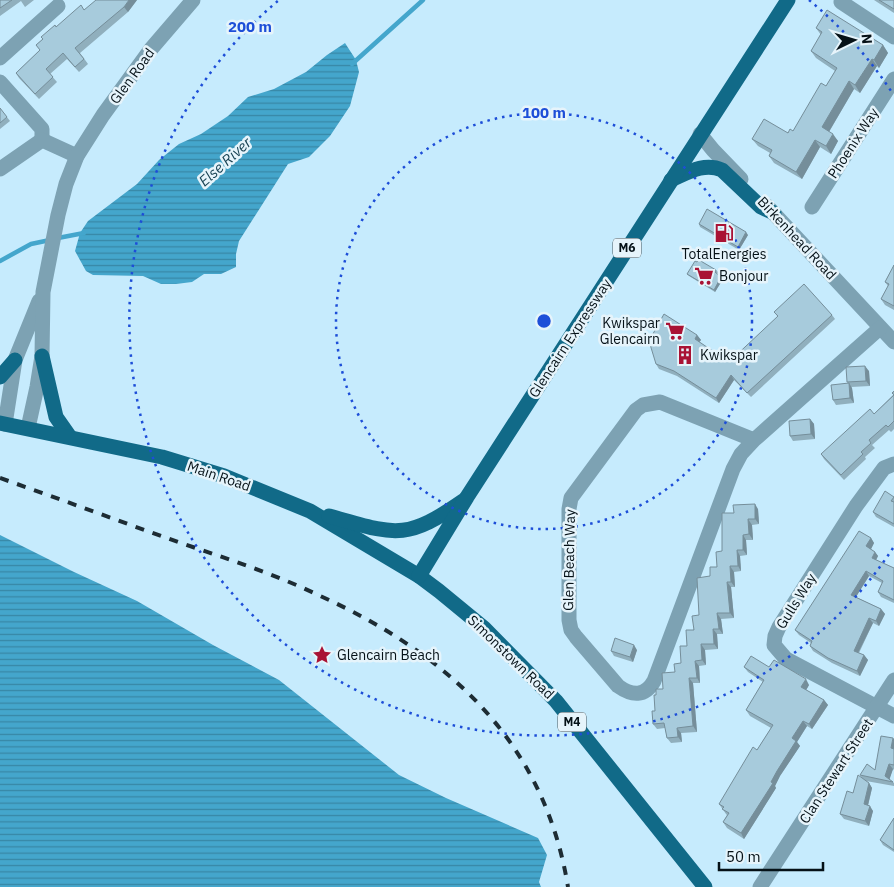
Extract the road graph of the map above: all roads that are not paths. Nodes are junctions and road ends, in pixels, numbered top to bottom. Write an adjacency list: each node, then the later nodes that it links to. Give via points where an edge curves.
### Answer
1 (193, 0): 11 (street, Glen Road, via 151,49)
2 (788, 0): 10 (main road, Glencairn Expressway / M6)
3 (840, 2): 5 (street)
4 (58, 6): 6 (street)
5 (894, 36)
6 (0, 58)
7 (894, 79): 14 (street, Phoenix Way)
8 (0, 82): 9 (street)
9 (42, 134): 11 (street); 12 (street)
10 (700, 134): 13 (main road, Glencairn Expressway / M6); 15 (street, Birkenhead Road)
11 (77, 156): 16 (street, Glen Road, via 58,215)
12 (0, 169)
13 (671, 180): 15 (main road, via 694,170 716,167 762,207); 27 (main road, Glencairn Expressway / M6)
14 (812, 207)
15 (774, 213): 17 (street, Birkenhead Road)
16 (43, 292): 19 (street, Glen Road); 20 (street, Glen Road)
17 (880, 328): 18 (street, Birkenhead Road); 25 (street, Glen Beach Way)
18 (894, 342)
19 (42, 356): 23 (street, Glen Road); 24 (main road, via 56,417)
20 (15, 360): 21 (main road); 22 (street, Glen Road)
21 (0, 377)
22 (2, 423): 23 (main road, Main Road / M4)
23 (28, 428): 24 (main road, Main Road / M4)
24 (70, 437): 28 (main road, Main Road / M4, via 162,457 224,476)
25 (754, 440): 25 (street, Glen Beach Way, via 733,469 654,681 643,692 626,691 576,637 568,620 569,508 572,498 636,410 643,405 660,402)
26 (894, 464): 31 (street, Gulls Way, via 884,468 856,506 779,627 774,645 786,659)
27 (467, 497): 28 (main road, via 432,521 402,531 388,532); 29 (main road, Glencairn Expressway / M6)
28 (310, 511): 29 (main road, Main Road / M4)
29 (419, 576): 33 (main road, Simonstown Road / M4, via 484,628 556,701)
30 (894, 680): 31 (street, Clan Stewart Street)
31 (877, 707): 32 (street); 34 (street, Clan Stewart Street)
32 (894, 716)
33 (705, 887)
34 (760, 887)

